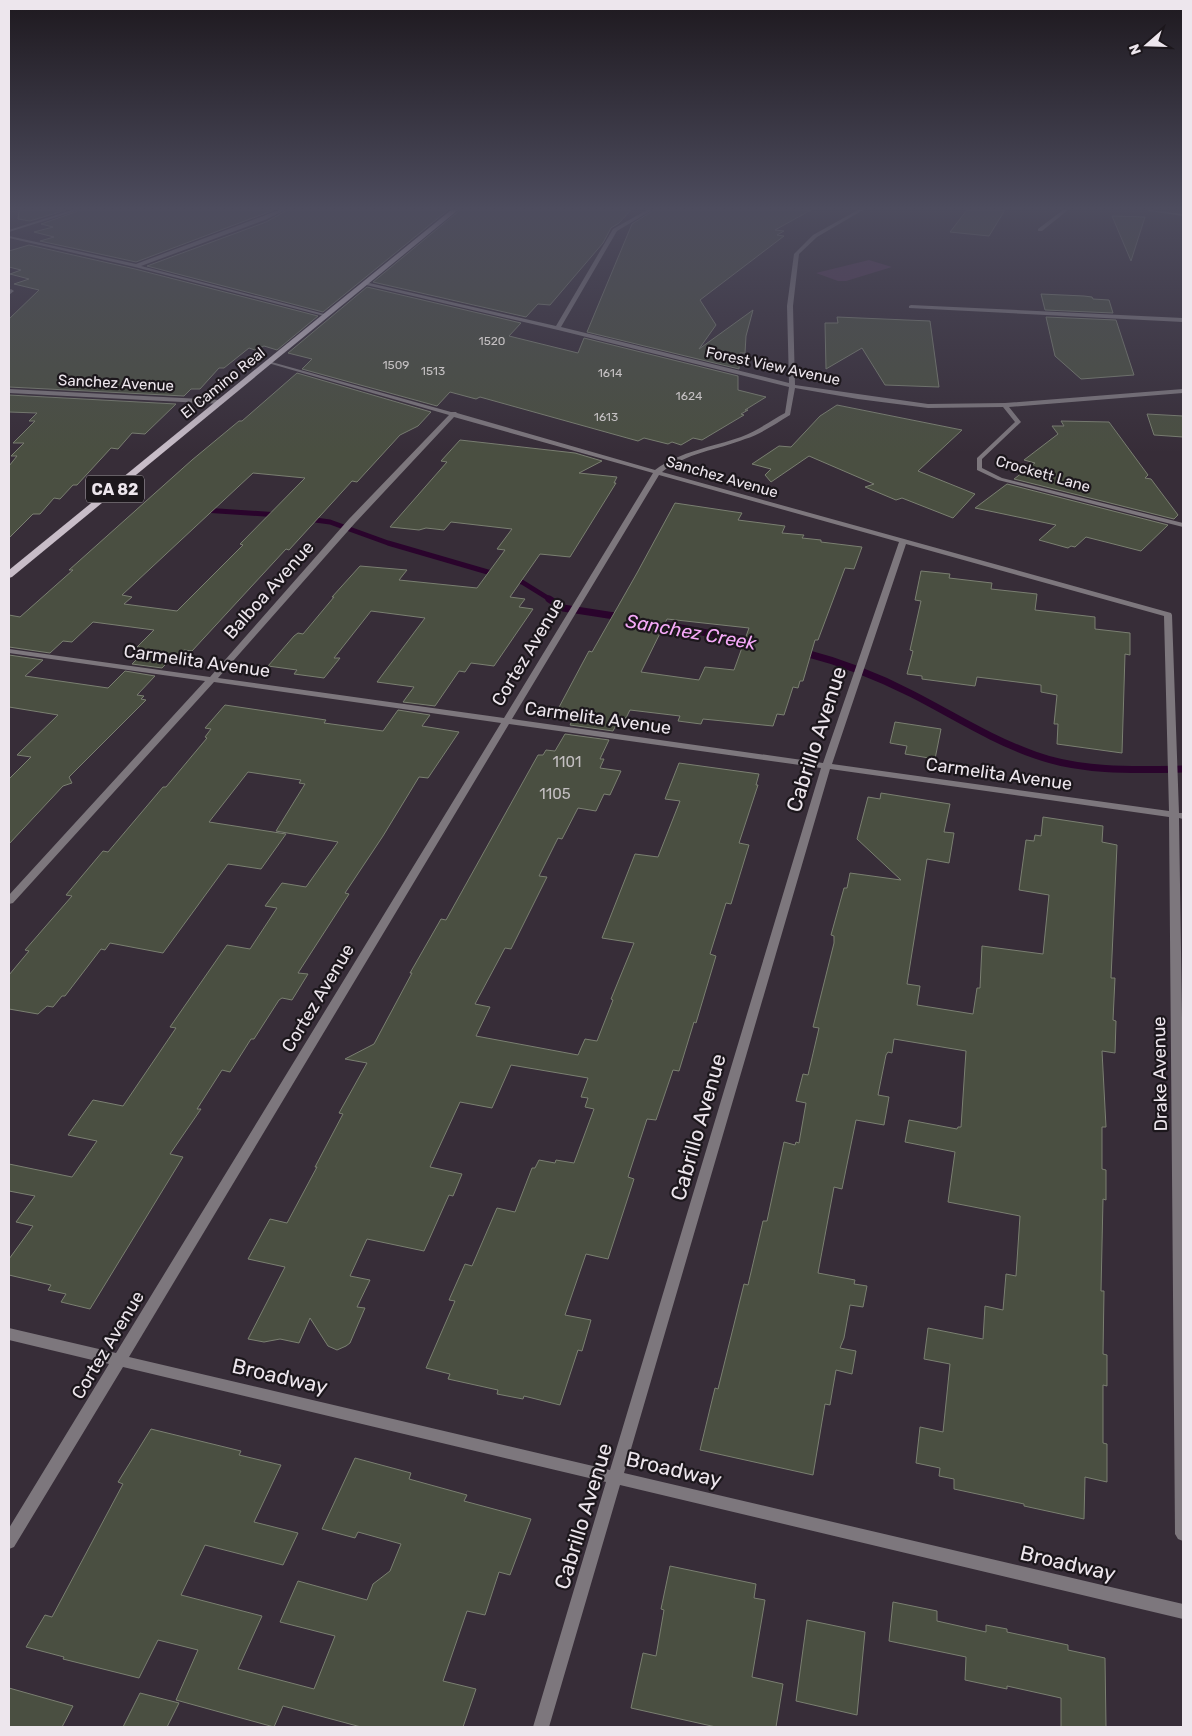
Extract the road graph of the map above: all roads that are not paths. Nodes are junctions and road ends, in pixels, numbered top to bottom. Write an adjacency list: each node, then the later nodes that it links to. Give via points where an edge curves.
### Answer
1 (231, 291): 7 (street)
2 (356, 291): 7 (main road, El Camino Real / CA 82)
3 (396, 291): 9 (street, Forest View Avenue)
4 (580, 291): 9 (street)
5 (792, 291): 11 (street)
6 (911, 307): 8 (street)
7 (326, 316): 10 (main road, El Camino Real / CA 82)
8 (1183, 320)
9 (558, 328): 11 (street, Forest View Avenue)
10 (270, 362): 14 (main road, El Camino Real / CA 82); 16 (street, Sanchez Avenue)
11 (792, 386): 15 (street, Forest View Avenue, via 928,406); 17 (street, via 788,414 745,438 688,455)
12 (9, 391): 14 (street, Sanchez Avenue)
13 (1183, 391): 15 (street, Forest View Avenue)
14 (222, 402): 20 (main road, El Camino Real / CA 82)
15 (1005, 405): 18 (street, Crockett Lane, via 1018,422 978,459 979,469 1000,479)
16 (454, 413): 17 (street, Sanchez Avenue); 23 (street, Balboa Avenue, via 352,521)
17 (657, 472): 19 (street, Sanchez Avenue); 24 (street, Cortez Avenue)
18 (1183, 525)
19 (903, 542): 21 (street, Sanchez Avenue); 25 (street, Cabrillo Avenue)
20 (9, 576)
21 (1168, 615): 26 (street, Drake Avenue, via 1173,781)
22 (9, 651): 23 (street, Carmelita Avenue)
23 (212, 679): 24 (street, Carmelita Avenue); 27 (street, Balboa Avenue)
24 (506, 721): 25 (street, Carmelita Avenue); 29 (street, Cortez Avenue)
25 (826, 767): 26 (street, Carmelita Avenue); 30 (street, Cabrillo Avenue)
26 (1179, 815): 31 (street, Drake Avenue)
27 (9, 901)
28 (9, 1334): 29 (street, Broadway)
29 (119, 1360): 30 (street, Broadway); 32 (street, Cortez Avenue)
30 (616, 1477): 33 (street, Broadway); 34 (street, Cabrillo Avenue)
31 (1183, 1534)
32 (9, 1542)
33 (1183, 1612)
34 (540, 1727)

